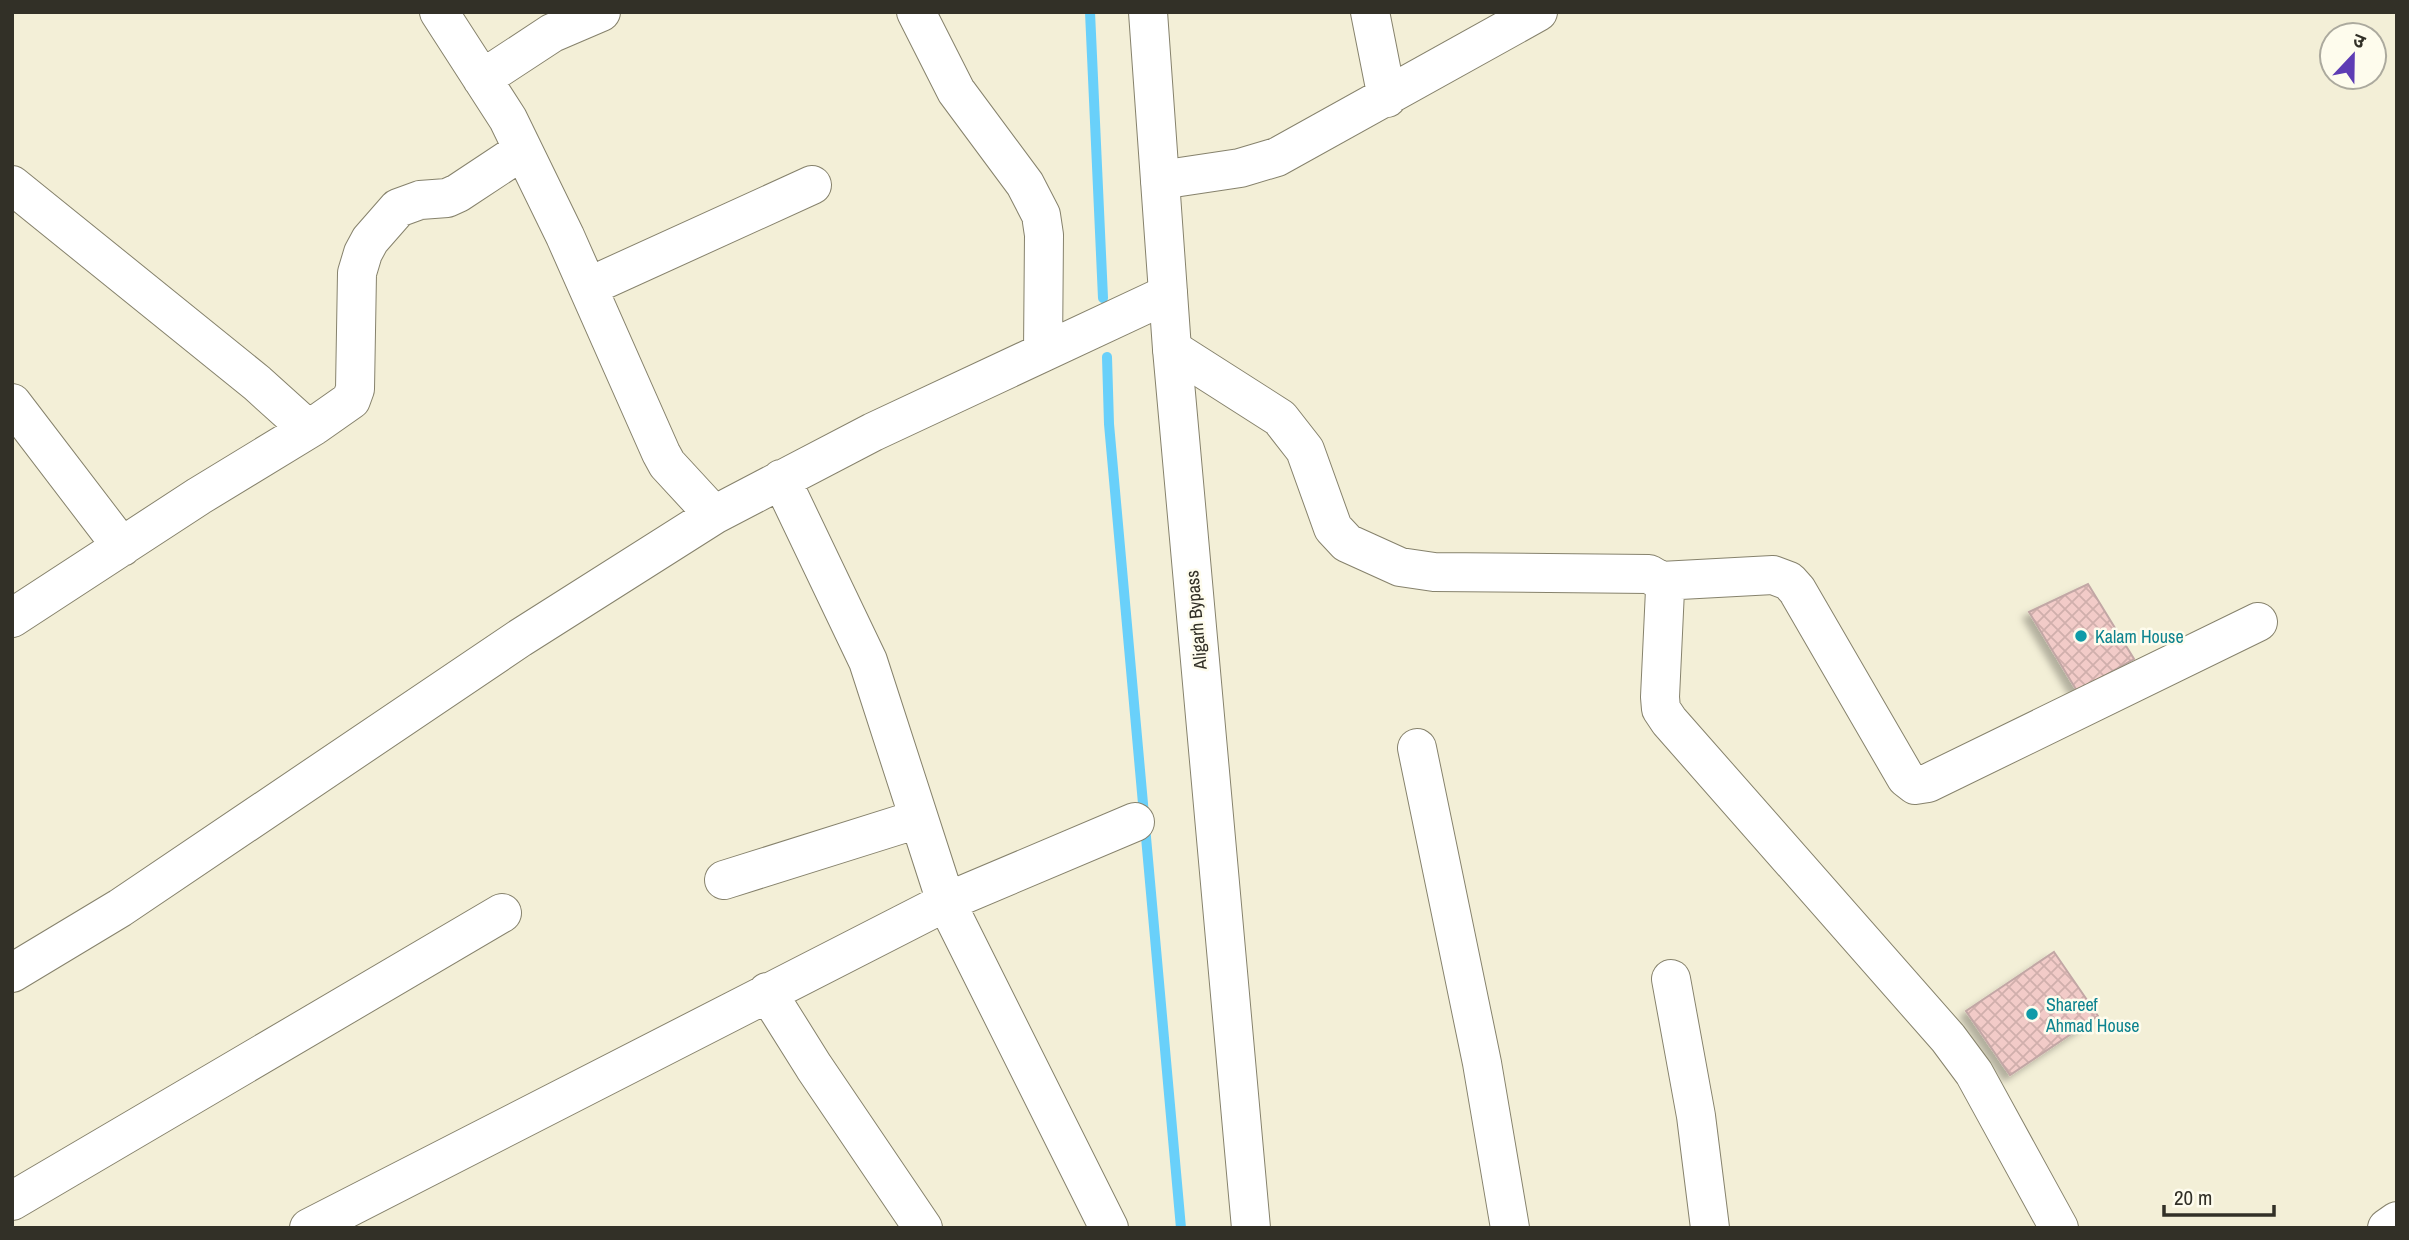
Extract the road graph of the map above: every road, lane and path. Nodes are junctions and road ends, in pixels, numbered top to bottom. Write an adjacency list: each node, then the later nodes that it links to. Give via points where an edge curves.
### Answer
1 (439, 12): 7 (main road)
2 (601, 12): 7 (main road, via 552,33)
3 (916, 12): 16 (main road, via 956,91 1038,208 1044,235)
4 (1148, 12): 10 (main road, Aligarh Bypass)
5 (1370, 12): 8 (main road)
6 (1538, 12): 8 (main road)
7 (482, 79): 9 (main road)
8 (1387, 98): 10 (main road, via 1277,157 1240,168)
9 (523, 150): 13 (main road); 18 (main road, via 458,193 398,208 370,240 357,274 355,389 351,400)
10 (1160, 180): 14 (main road, Aligarh Bypass)
11 (12, 185): 18 (main road)
12 (812, 185): 13 (main road)
13 (588, 287): 20 (main road, via 667,464)
14 (1168, 294): 15 (main road, Aligarh Bypass); 16 (main road)
15 (1171, 349): 22 (main road, via 1280,418 1305,450 1333,528 1347,543 1367,553 1400,566 1434,572 1648,575); 39 (main road, Aligarh Bypass)
16 (1043, 352): 19 (main road)
17 (12, 402): 21 (main road)
18 (308, 429): 21 (main road)
19 (781, 479): 20 (main road); 26 (main road, via 868,661)
20 (714, 515): 31 (main road, via 520,638 120,908)
21 (122, 547): 23 (main road)
22 (1661, 581): 24 (main road, via 1773,575 1789,581 1906,778 1915,785 1928,783); 42 (main road, via 1665,590 1661,709 1948,1038 1973,1073)
23 (12, 618)
24 (2258, 622)
25 (1417, 748): 40 (main road, via 1482,1063)
26 (918, 819): 28 (main road); 29 (main road)
27 (1135, 822): 29 (main road)
28 (724, 880)
29 (946, 902): 33 (main road); 38 (main road)
30 (502, 913): 34 (main road)
31 (12, 973)
32 (1671, 979): 41 (main road)
33 (767, 992): 36 (main road); 37 (main road)
34 (12, 1201)
35 (2397, 1221): 43 (main road)
36 (309, 1228)
37 (923, 1228)
38 (1109, 1228)
39 (1251, 1228)
40 (1510, 1228)
41 (1710, 1228)
42 (2059, 1228)
43 (2387, 1228)

